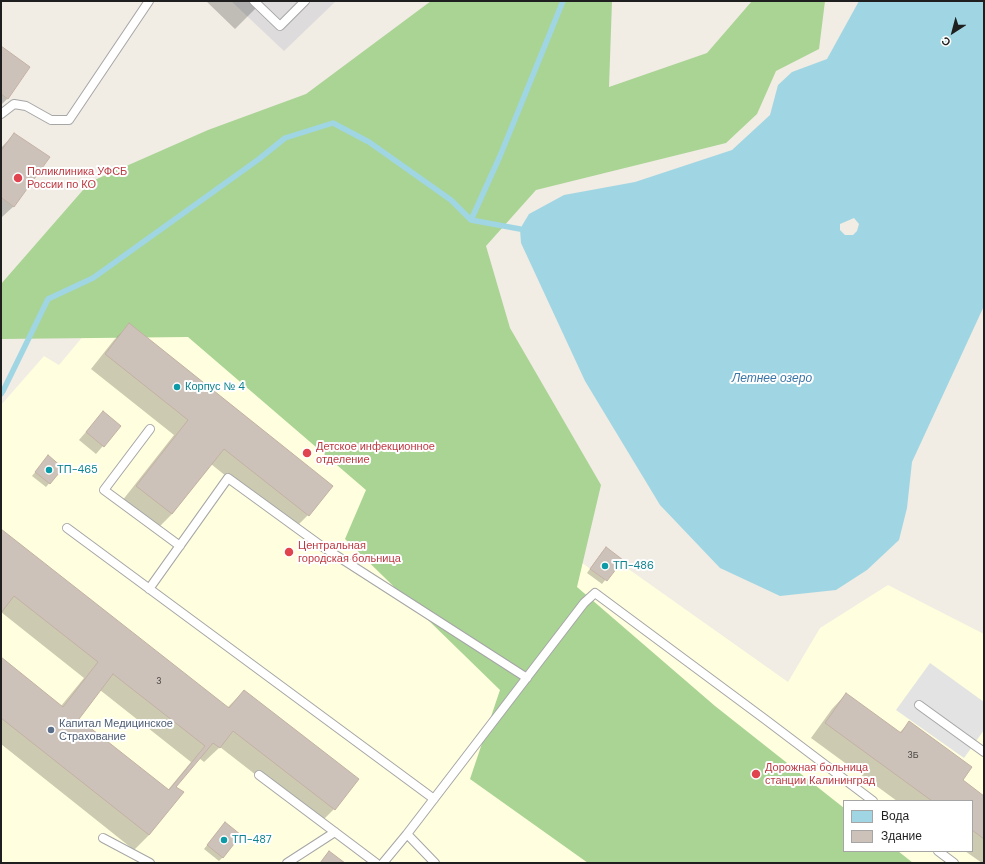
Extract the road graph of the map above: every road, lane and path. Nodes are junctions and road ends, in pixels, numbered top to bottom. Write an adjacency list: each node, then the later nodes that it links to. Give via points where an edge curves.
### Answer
1 (149, 1): 4 (lane, via 69,120 51,120 26,106 14,104)
2 (254, 1): 3 (lane, via 280,26)
3 (305, 1)
4 (1, 114)
5 (150, 429): 7 (lane, via 104,490)
6 (67, 528): 8 (lane)
7 (180, 546): 8 (lane); 9 (lane, via 228,478 320,545)
8 (150, 589): 13 (lane)
9 (527, 678): 13 (lane); 14 (lane, via 595,593)
10 (919, 705): 11 (lane)
11 (984, 752)
12 (259, 775): 15 (lane)
13 (434, 799): 16 (lane)
14 (872, 800)
15 (335, 832): 20 (lane); 21 (lane)
16 (407, 834): 22 (lane); 23 (lane)
17 (103, 838): 19 (lane)
18 (939, 852): 24 (lane)
19 (150, 863)
20 (287, 863)
21 (376, 863)
22 (383, 863)
23 (435, 863)
24 (954, 863)

